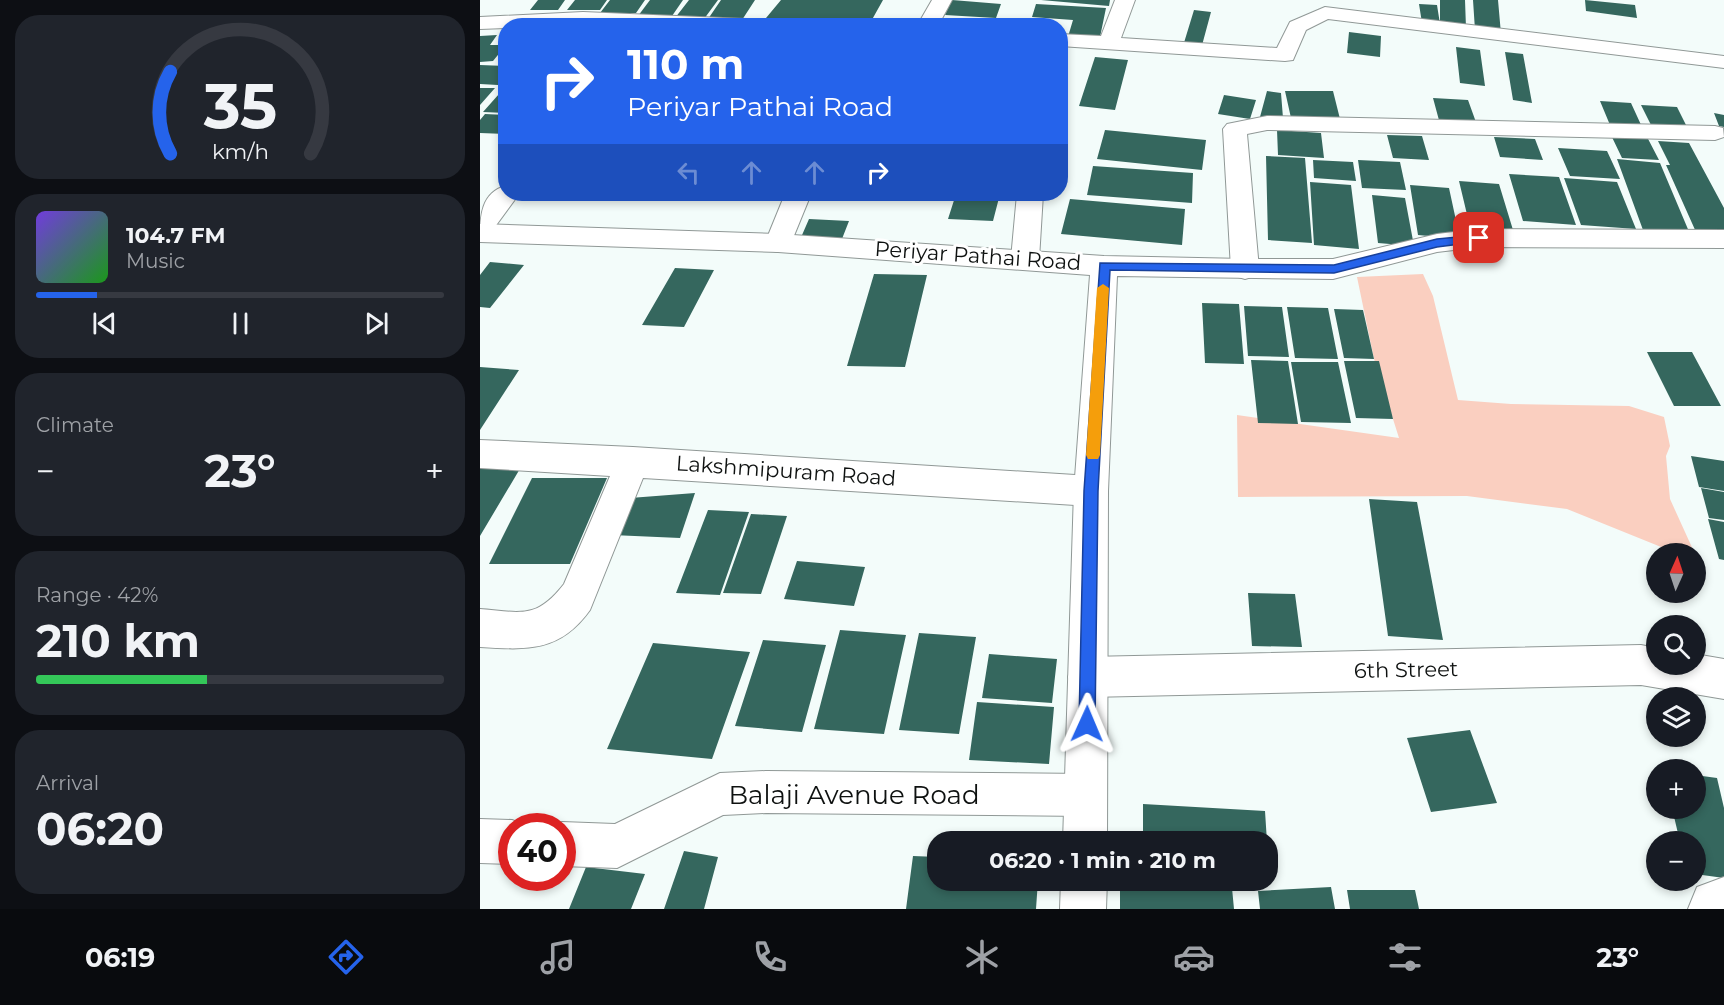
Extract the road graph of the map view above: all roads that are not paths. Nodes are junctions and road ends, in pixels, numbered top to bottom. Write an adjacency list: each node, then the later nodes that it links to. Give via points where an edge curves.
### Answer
1 (942, 0): 3 (street)
2 (1125, 0): 7 (street)
3 (932, 18)
4 (498, 22): 5 (street)
5 (480, 23)
6 (1068, 40): 7 (street)
7 (1109, 43): 8 (street, via 1285,55 1297,26 1325,13)
8 (1724, 62)
9 (1715, 134): 18 (street, via 1267,123 1235,129)
10 (501, 201): 13 (street)
11 (795, 201): 15 (street)
12 (1029, 201): 16 (street)
13 (480, 231): 15 (street, Periyar Pathai Road)
14 (1724, 239): 18 (street, Periyar Pathai Road, via 1479,238 1437,243 1334,269)
15 (778, 243): 16 (street, Periyar Pathai Road)
16 (1024, 259): 17 (street, Periyar Pathai Road)
17 (1104, 266): 18 (street, Periyar Pathai Road); 21 (street)
18 (1245, 269)
19 (480, 454): 20 (street, Lakshmipuram Road)
20 (633, 461): 21 (street, Lakshmipuram Road); 22 (street, via 577,597 567,612 536,631)
21 (1091, 491): 23 (street)
22 (480, 628)
23 (1088, 677): 24 (street, 6th Street, via 1641,665); 25 (street)
24 (1724, 679)
25 (1086, 795): 26 (street); 29 (street, Balaji Avenue Road, via 720,794 618,846)
26 (1085, 831)
27 (480, 841): 28 (street)
28 (498, 842)
29 (576, 844)
30 (1084, 891): 32 (street)
31 (1724, 900): 33 (street, via 1713,903)
32 (1083, 909)
33 (1711, 909)

